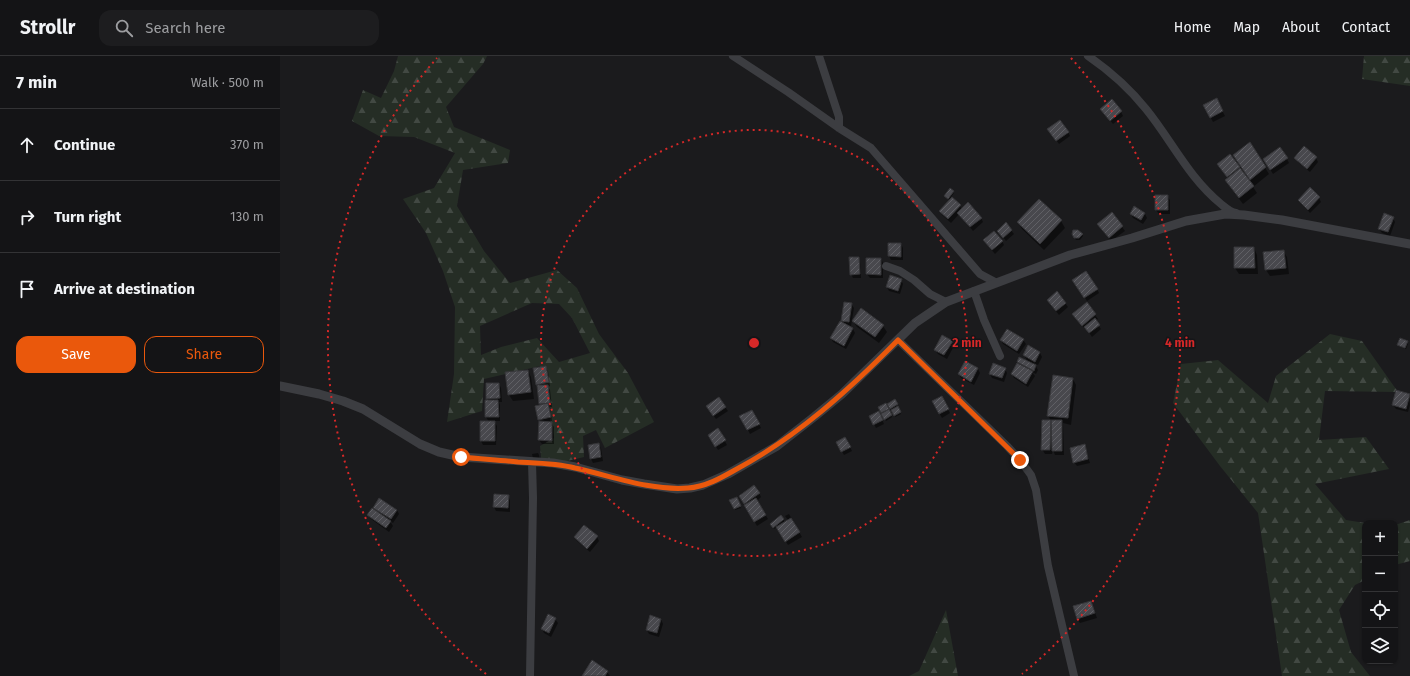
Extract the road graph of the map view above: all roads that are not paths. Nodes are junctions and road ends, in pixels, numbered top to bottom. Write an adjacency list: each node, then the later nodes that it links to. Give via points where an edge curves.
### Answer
1 (733, 56): 4 (street)
2 (820, 56): 4 (street, via 839,117)
3 (1088, 56): 5 (street, via 1127,86 1147,110 1186,167 1211,196 1231,212)
4 (838, 128): 8 (street, via 871,148 980,274)
5 (1244, 215): 6 (street); 8 (street, via 1225,214 1186,221 1076,253)
6 (1410, 244)
7 (886, 266): 10 (street, via 900,271 930,294)
8 (995, 282): 9 (street)
9 (974, 291): 10 (street); 12 (street)
10 (946, 302): 11 (street, via 924,316)
11 (898, 340): 14 (street, via 842,394 795,432 761,456 703,486 677,489 662,487 575,468); 16 (street, via 1007,446 1031,475 1036,490 1048,566)
12 (1000, 356)
13 (280, 386): 14 (street, via 343,401 363,409 420,444 439,452 461,457)
14 (532, 462): 15 (street)
15 (530, 676)
16 (1074, 676)

